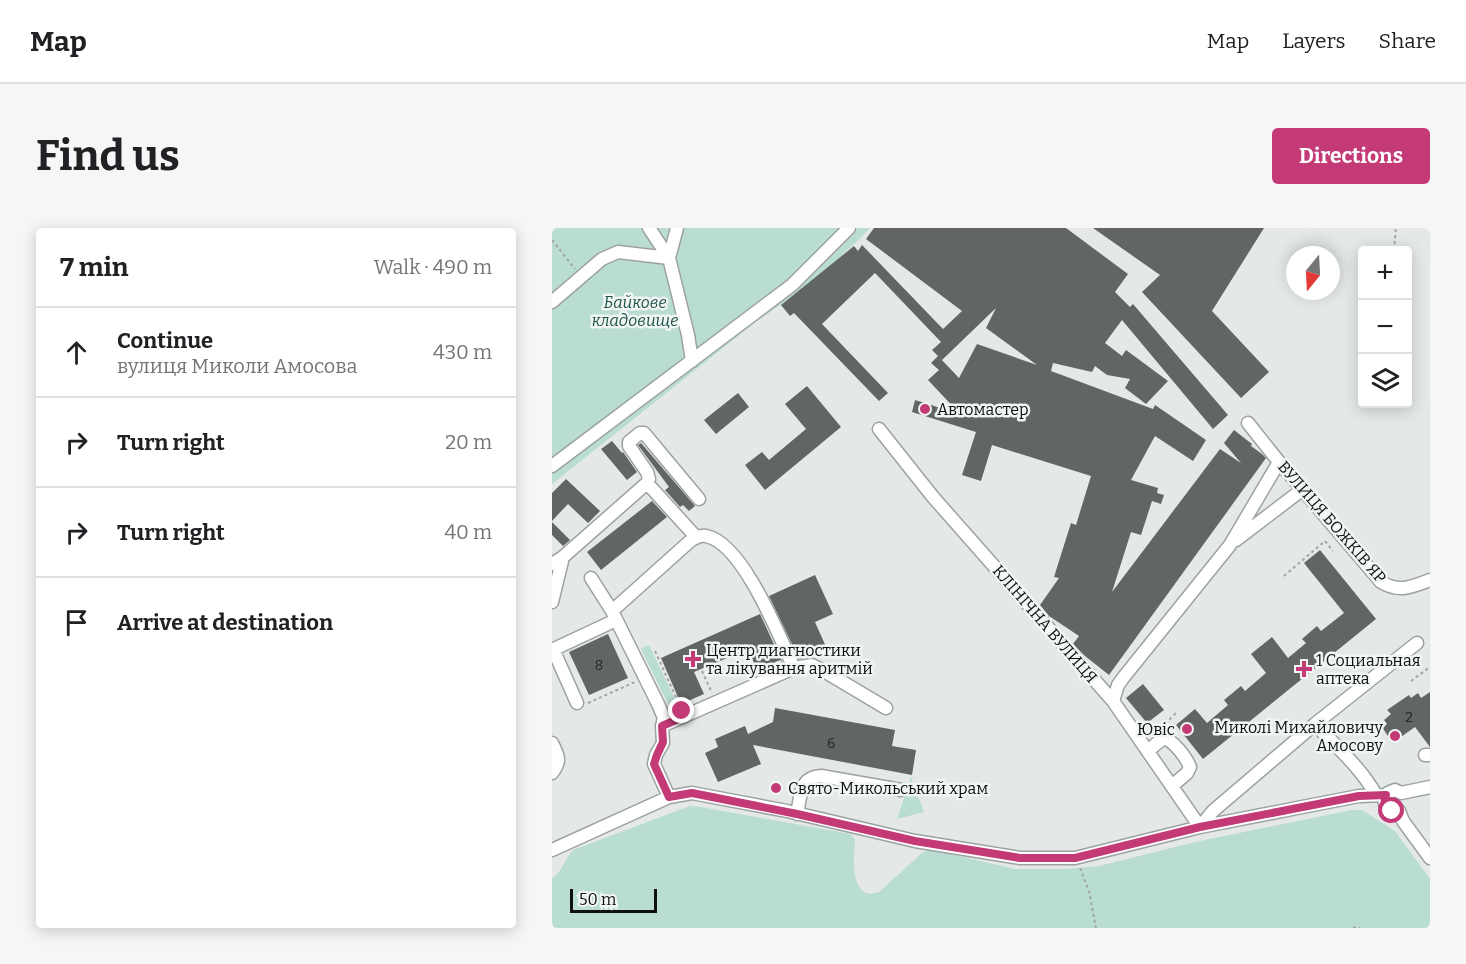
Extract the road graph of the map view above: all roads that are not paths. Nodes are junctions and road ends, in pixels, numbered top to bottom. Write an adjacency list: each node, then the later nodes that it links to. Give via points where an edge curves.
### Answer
1 (649, 228): 4 (street)
2 (676, 228): 4 (street)
3 (849, 228): 6 (street, via 792,285)
4 (669, 258): 5 (street, via 618,252 602,259); 6 (street)
5 (552, 302)
6 (692, 361): 10 (street)
7 (1248, 423): 9 (street, ВУЛИЦЯ БОЖКІВ ЯР)
8 (879, 429): 25 (street, КЛІНІЧНА ВУЛИЦЯ, via 933,497)
9 (1279, 462): 12 (street, ВУЛИЦЯ БОЖКІВ ЯР); 15 (street)
10 (552, 466)
11 (647, 483): 13 (street, via 647,472 629,446 640,433); 14 (street); 16 (street)
12 (1303, 489): 15 (street); 19 (street, ВУЛИЦЯ БОЖКІВ ЯР, via 1382,582 1404,588)
13 (699, 499)
14 (696, 537): 21 (street); 27 (street, via 713,539 735,556 760,597 794,668 812,665)
15 (1230, 545): 25 (street, via 1123,678)
16 (563, 557): 17 (street); 20 (street)
17 (552, 564)
18 (591, 578): 21 (street)
19 (1430, 580)
20 (552, 602)
21 (614, 615): 23 (street); 29 (street, via 658,704 664,718)
22 (1417, 643): 28 (street)
23 (553, 649): 26 (street)
24 (786, 671): 29 (street)
25 (1113, 702): 31 (street, КЛІНІЧНА ВУЛИЦЯ)
26 (577, 703)
27 (886, 708)
28 (1315, 724): 37 (street); 41 (street, via 1213,811)
29 (662, 726): 38 (street, via 663,742 654,764)
30 (552, 743): 32 (street, via 559,758)
31 (1148, 751): 33 (street, КЛІНІЧНА ВУЛИЦЯ); 33 (street, via 1165,739 1187,760 1187,773)
32 (552, 773)
33 (1172, 786): 41 (street, КЛІНІЧНА ВУЛИЦЯ)
34 (1430, 788): 36 (street)
35 (901, 790): 40 (street, via 813,777 803,786)
36 (1401, 793): 37 (street, via 1395,790); 39 (street, via 1405,802)
37 (1381, 795): 39 (street, via 1386,807); 41 (street)
38 (669, 797): 40 (street, via 692,793); 42 (street)
39 (1399, 811): 43 (street)
40 (797, 814): 41 (street, via 915,841 1020,858 1075,858)
41 (1200, 827)
42 (552, 850)
43 (1430, 858)

